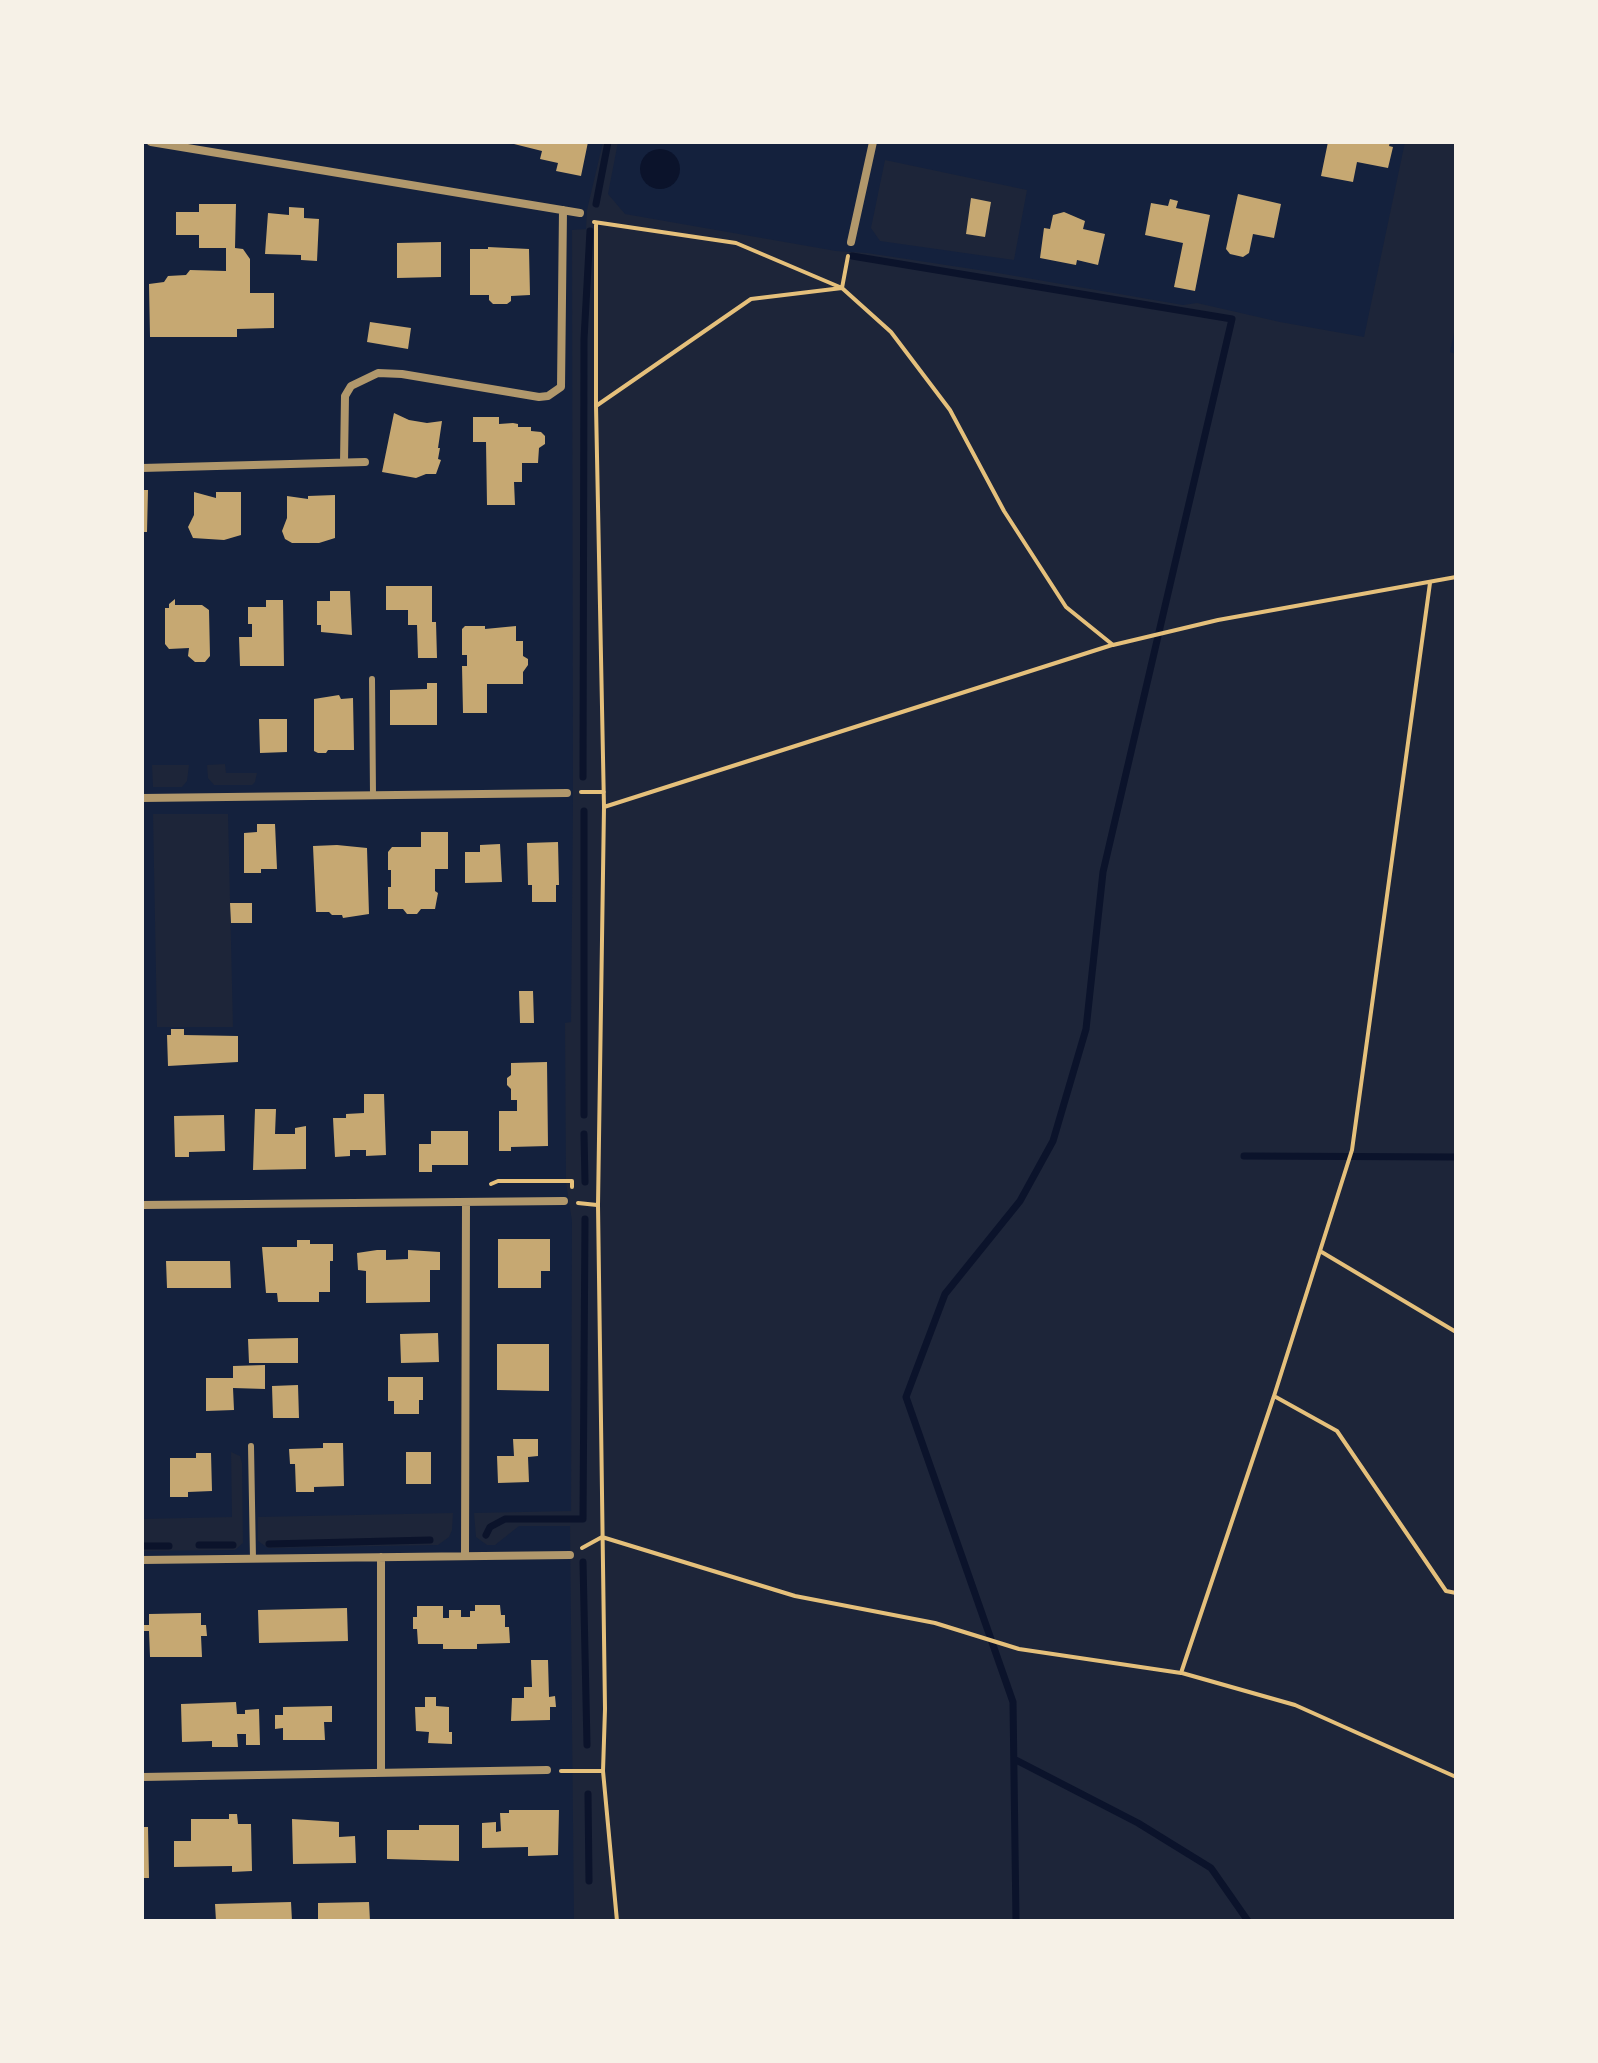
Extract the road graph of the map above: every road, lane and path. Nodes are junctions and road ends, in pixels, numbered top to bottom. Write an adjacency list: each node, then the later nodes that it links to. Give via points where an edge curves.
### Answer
1 (151, 142): 3 (street)
2 (873, 142): 6 (street)
3 (563, 210): 4 (street); 9 (street, via 561,387 539,397 378,373 351,386 345,396)
4 (580, 213): 5 (path)
5 (596, 223): 7 (path, via 736,243); 8 (path)
6 (851, 242): 7 (path)
7 (842, 288): 8 (path, via 751,299); 14 (path, via 891,332 950,410 1004,511 1066,607)
8 (596, 406): 19 (path)
9 (344, 462): 10 (street); 11 (street)
10 (365, 462)
11 (142, 468)
12 (1456, 577): 13 (path)
13 (1430, 583): 14 (path, via 1218,620); 23 (path, via 1352,1150)
14 (1113, 645): 19 (path)
15 (372, 679): 17 (lane)
16 (567, 793): 17 (street)
17 (373, 795): 18 (street)
18 (142, 798)
19 (604, 807): 27 (path, via 598,1205)
20 (564, 1201): 21 (street)
21 (466, 1202): 22 (street); 29 (street)
22 (142, 1205)
23 (1320, 1251): 24 (path); 25 (path)
24 (1456, 1332)
25 (1274, 1396): 33 (path, via 1337,1431 1446,1591); 34 (path)
26 (251, 1446): 31 (lane)
27 (602, 1537): 28 (path); 34 (path, via 795,1596 935,1623 1019,1649); 36 (path)
28 (570, 1555): 29 (street)
29 (465, 1556): 30 (street)
30 (381, 1557): 31 (street); 37 (street)
31 (253, 1559): 32 (street)
32 (142, 1560)
33 (1456, 1593)
34 (1181, 1673): 39 (path, via 1295,1705)
35 (547, 1770): 36 (path); 37 (street)
36 (603, 1771): 40 (path)
37 (381, 1773): 38 (street)
38 (142, 1777)
39 (1456, 1777)
40 (617, 1921)

